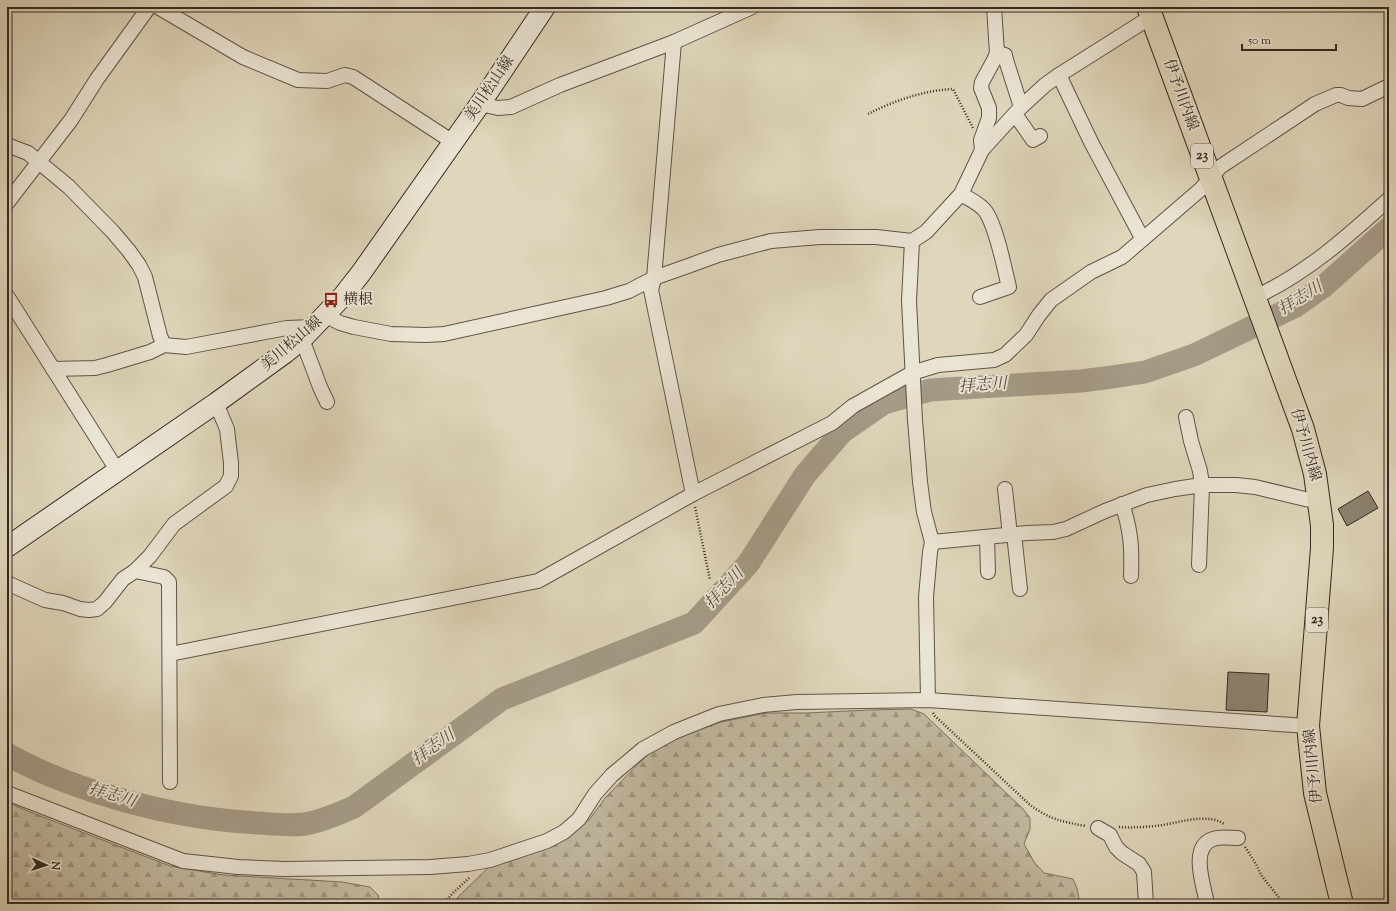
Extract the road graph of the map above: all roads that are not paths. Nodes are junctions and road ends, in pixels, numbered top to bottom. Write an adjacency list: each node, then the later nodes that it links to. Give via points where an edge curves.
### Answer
1 (149, 7): 17 (street)
2 (158, 7): 14 (street, via 243,57 298,80 327,82 345,74 353,76)
3 (545, 7): 11 (main road, 美川松山線)
4 (752, 7): 7 (street)
5 (994, 7): 8 (street)
6 (1150, 12): 9 (street); 18 (main road, 伊予川内線 / 23)
7 (674, 42): 11 (street, via 560,85 511,107 498,108); 24 (street)
8 (997, 53): 12 (street, via 1006,55); 16 (street, via 981,88 989,108)
9 (1059, 75): 12 (street); 22 (street)
10 (1389, 86): 18 (street, via 1362,99 1336,95 1315,104 1220,168)
11 (480, 104): 14 (main road, 美川松山線)
12 (1018, 110): 13 (street, via 1033,140); 16 (street)
13 (1040, 136)
14 (453, 142): 28 (main road, 美川松山線, via 361,273)
15 (7, 144): 17 (street, via 28,153)
16 (982, 145): 19 (street)
17 (39, 163): 21 (street); 29 (street, via 69,187 113,232 139,265 145,277)
18 (1210, 178): 22 (street); 27 (main road, 伊予川内線 / 23)
19 (961, 194): 23 (street, via 926,232); 26 (street, via 980,205 986,212 1009,287)
20 (1389, 199): 27 (street, via 1339,244)
21 (7, 203)
22 (1142, 238): 31 (street, via 1122,257 1091,272 1051,300 1026,335 1005,354 994,360 938,365)
23 (912, 241): 24 (street, via 876,237 820,237 771,241 718,255); 31 (street, via 909,301)
24 (654, 278): 28 (street, via 629,292 444,334 412,335 340,323); 38 (street, via 652,290)
25 (7, 296): 30 (street)
26 (980, 298)
27 (1256, 301): 39 (main road, 伊予川内線 / 23, via 1303,429)
28 (313, 327): 29 (street, via 287,328 186,347); 32 (street, via 320,387); 33 (main road, 美川松山線, via 267,367)
29 (164, 345): 30 (street, via 150,352 95,368)
30 (53, 369): 35 (street)
31 (912, 376): 38 (street, via 853,406 832,423); 43 (street, via 920,482)
32 (327, 402)
33 (216, 403): 35 (main road, 美川松山線); 46 (street, via 227,429 231,476 226,486 174,524)
34 (1186, 417): 36 (street)
35 (117, 470): 44 (main road, 美川松山線)
36 (1202, 485): 39 (street, via 1255,487); 40 (street, via 1168,490); 45 (street)
37 (1005, 489): 41 (street)
38 (693, 494): 51 (street, via 538,580)
39 (1319, 500): 53 (main road, 伊予川内線 / 23, via 1322,525 1321,573)
40 (1122, 504): 41 (street, via 1066,529); 48 (street, via 1132,544)
41 (1012, 534): 42 (street); 50 (street)
42 (987, 538): 43 (street); 47 (street)
43 (932, 542): 52 (street, via 926,597)
44 (7, 547)
45 (1199, 565)
46 (135, 571): 49 (street, via 124,579 97,609 89,610 45,600); 51 (street, via 164,577 169,582)
47 (988, 572)
48 (1131, 576)
49 (7, 583)
50 (1020, 589)
51 (170, 654): 54 (street)
52 (928, 700): 53 (street); 55 (street, via 797,702 763,705 719,714 674,732 643,749 612,775 595,794 579,819 564,832 547,841 490,860 468,864 284,870 202,864 166,855)
53 (1308, 726): 60 (main road, 伊予川内線 / 23, via 1315,793)
54 (170, 782)
55 (7, 793)
56 (1098, 828): 58 (street, via 1110,835 1122,853 1140,864 1144,872)
57 (1238, 838): 59 (street, via 1213,839 1205,843 1201,849 1200,865)
58 (1146, 904)
59 (1207, 904)
60 (1342, 904)

